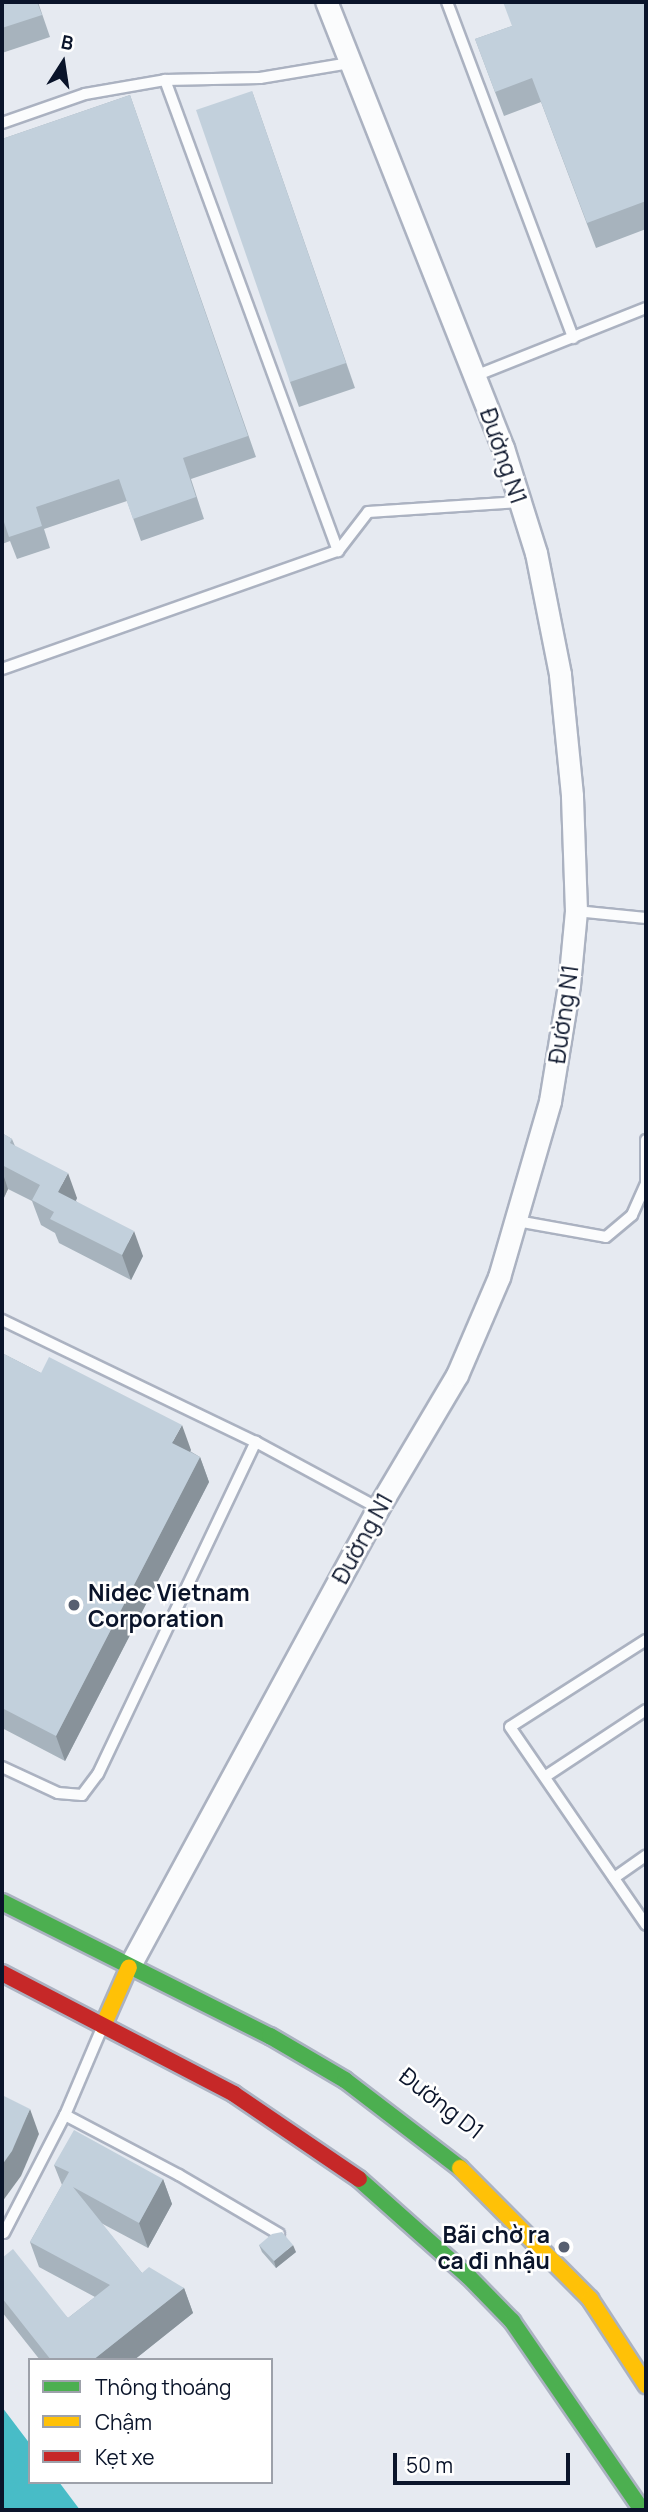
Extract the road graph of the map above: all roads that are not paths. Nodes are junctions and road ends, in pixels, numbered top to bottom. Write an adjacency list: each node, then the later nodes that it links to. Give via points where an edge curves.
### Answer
1 (326, 2): 3 (street, Đường N1)
2 (447, 2): 7 (lane)
3 (350, 64): 4 (lane, via 260,78); 8 (street, Đường N1)
4 (164, 80): 5 (lane, via 85,94); 10 (lane)
5 (2, 123)
6 (646, 308): 7 (lane)
7 (573, 338): 8 (lane)
8 (475, 376): 9 (street, Đường N1)
9 (520, 502): 10 (lane, via 368,512); 12 (street, Đường N1, via 536,552 560,674 572,794)
10 (338, 551): 11 (lane)
11 (2, 669)
12 (576, 911): 13 (lane); 15 (street, Đường N1, via 550,1101)
13 (646, 918)
14 (646, 1140): 15 (lane, via 646,1183 632,1215 606,1237)
15 (517, 1221): 18 (street, Đường N1, via 499,1277 457,1375)
16 (2, 1320): 17 (lane)
17 (256, 1442): 18 (lane); 21 (lane, via 98,1774 82,1796 58,1793)
18 (378, 1508): 29 (street, Đường N1)
19 (646, 1640): 22 (lane, via 510,1727)
20 (646, 1710): 22 (lane)
21 (2, 1767)
22 (546, 1776): 24 (lane)
23 (646, 1856): 24 (lane)
24 (614, 1878): 27 (lane)
25 (2, 1884): 28 (main road, Đường D1, via 46,1908)
26 (2, 1902): 28 (main road, Đường D1)
27 (646, 1925)
28 (58, 1931): 29 (main road, Đường D1)
29 (129, 1967): 31 (main road, Đường D1); 32 (main road)
30 (2, 1973): 32 (main road)
31 (215, 2010): 33 (main road, Đường D1, via 258,2011); 43 (main road, Đường D1, via 345,2080 454,2162)
32 (103, 2026): 34 (main road); 36 (lane)
33 (289, 2028)
34 (175, 2062): 35 (main road); 40 (main road, via 234,2094 349,2171)
35 (219, 2105)
36 (65, 2115): 38 (lane); 39 (lane)
37 (240, 2119): 40 (main road, via 335,2180 382,2221)
38 (4, 2234)
39 (279, 2234)
40 (419, 2235): 42 (main road)
41 (583, 2267): 43 (main road, Đường D1)
42 (469, 2277): 44 (main road); 47 (main road, via 512,2321)
43 (590, 2299): 46 (main road, Đường D1)
44 (474, 2306)
45 (507, 2343): 47 (main road, via 563,2419)
46 (646, 2385)
47 (592, 2433): 48 (main road)
48 (642, 2510)

